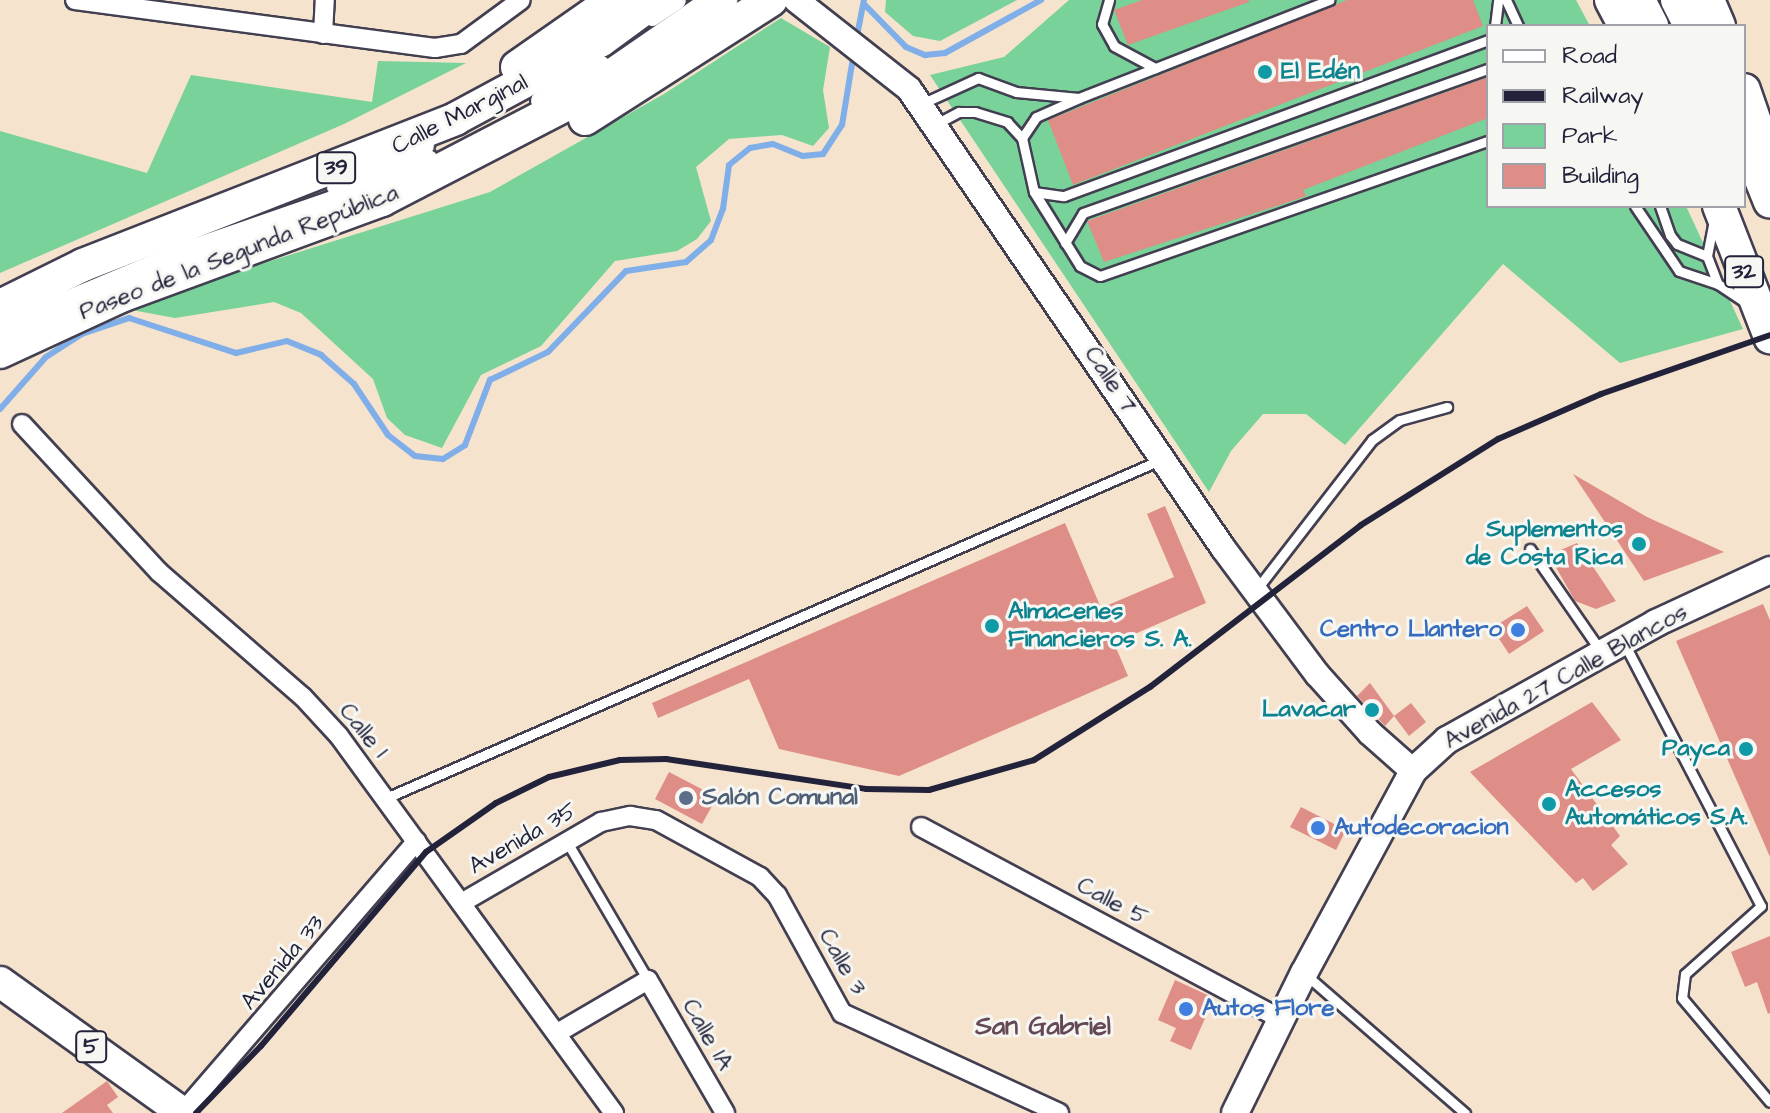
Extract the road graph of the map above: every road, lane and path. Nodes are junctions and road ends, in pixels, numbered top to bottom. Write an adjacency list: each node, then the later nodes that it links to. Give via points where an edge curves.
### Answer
1 (75, 0): 27 (street)
2 (325, 0): 27 (street)
3 (521, 0): 27 (street, via 461,44 435,48)
4 (613, 0): 38 (highway, via 493,85)
5 (656, 0): 38 (highway, Paseo de la Segunda República / 39, via 516,89)
6 (677, 0): 48 (street, Calle Marginal, via 532,95)
7 (696, 0): 48 (street, Calle Marginal, via 600,66 462,143 370,187)
8 (721, 0): 41 (highway, Paseo de la Segunda República / 39, via 579,98)
9 (771, 0): 41 (highway, via 550,140 478,174)
10 (796, 0): 33 (street, Calle 7, via 895,77)
11 (1109, 0): 29 (lane, via 1102,24 1114,46)
12 (1309, 0): 20 (lane)
13 (1329, 0): 20 (lane)
14 (1498, 0): 21 (lane)
15 (1506, 0): 22 (lane)
16 (1611, 0): 23 (highway)
17 (1639, 0): 24 (highway)
18 (1677, 0): 25 (highway)
19 (1708, 0): 26 (highway)
20 (1301, 11): 29 (lane)
21 (1495, 24)
22 (1517, 24)
23 (1624, 24)
24 (1651, 24)
25 (1689, 24)
26 (1718, 24)
27 (323, 34)
28 (1486, 41): 40 (lane, via 1064,196)
29 (1155, 68): 32 (lane)
30 (1486, 70): 47 (lane, via 1083,213)
31 (1746, 96): 39 (highway)
32 (1079, 98): 33 (lane, via 1016,92 978,78); 35 (lane, via 1036,117)
33 (921, 104): 34 (street, Calle 7)
34 (936, 124): 35 (lane, via 959,112 975,112 1007,122); 58 (street, Calle 7)
35 (1022, 138): 40 (lane)
36 (1486, 142): 47 (lane, via 1126,272 1100,276 1080,266)
37 (1746, 144): 42 (highway)
38 (377, 149): 51 (highway, Paseo de la Segunda República / 39, via 83,265)
39 (1770, 165)
40 (1034, 192): 47 (lane)
41 (382, 200): 54 (highway, Paseo de la Segunda República / 39, via 121,296)
42 (1770, 202)
43 (1636, 208): 50 (lane, via 1679,271)
44 (1661, 208): 49 (lane, via 1677,244)
45 (1712, 208): 49 (lane, via 1713,249)
46 (1720, 208): 53 (highway, 32)
47 (1065, 243)
48 (182, 252): 52 (street, Calle Marginal)
49 (1707, 256): 50 (lane)
50 (1718, 284): 55 (lane, via 1746,303)
51 (0, 306)
52 (0, 328)
53 (1770, 337)
54 (0, 352)
55 (1770, 356)
56 (1447, 407): 61 (lane, via 1410,415 1372,440)
57 (22, 424): 64 (street, Calle 1, via 159,572 303,697)
58 (1163, 458): 61 (street, Calle 7); 64 (lane)
59 (1530, 549): 62 (lane)
60 (1770, 570): 62 (main road, Avenida 27 Calle Blancos)
61 (1256, 590): 63 (street, Calle 7, via 1317,674)
62 (1613, 647): 63 (main road, Avenida 27 Calle Blancos, via 1447,740); 75 (lane, via 1761,906 1685,974 1682,998)
63 (1413, 771): 70 (main road, Avenida 27 Calle Blancos)
64 (386, 798): 67 (street, Calle 1)
65 (656, 820): 68 (street, Avenida 35, via 630,816 601,822); 79 (street, Calle 3, via 760,877 777,895 842,1013)
66 (921, 827): 73 (street, Calle 5)
67 (417, 841): 69 (street, Calle 1); 76 (street, Avenida 33)
68 (567, 842): 69 (street, Avenida 35); 71 (lane)
69 (463, 902): 74 (street, Calle 1)
70 (1304, 973): 73 (main road, Avenida 27 Calle Blancos); 81 (lane)
71 (648, 980): 74 (street); 78 (street, Calle 1A)
72 (0, 982): 76 (main road, 5)
73 (1281, 1019): 80 (main road, Avenida 27 Calle Blancos)
74 (559, 1032): 77 (street, Calle 1)
75 (1770, 1102)
76 (182, 1113)
77 (614, 1113)
78 (725, 1113)
79 (1059, 1113)
80 (1235, 1113)
81 (1465, 1113)

